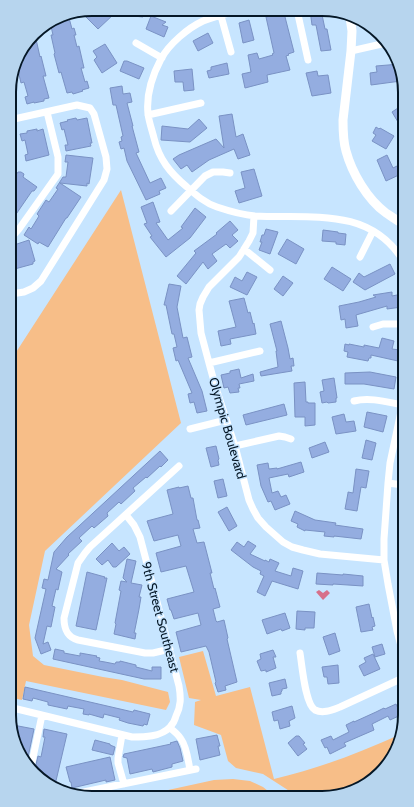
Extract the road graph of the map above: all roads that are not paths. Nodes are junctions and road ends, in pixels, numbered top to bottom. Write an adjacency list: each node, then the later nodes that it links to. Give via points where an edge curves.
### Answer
1 (221, 16): 7 (street); 8 (street, via 185,32)
2 (298, 16): 9 (street)
3 (351, 22): 6 (street)
4 (136, 43): 8 (street)
5 (381, 44): 6 (street)
6 (350, 51): 18 (street, via 343,120 346,151 364,189 379,207)
7 (231, 52)
8 (162, 58): 12 (street, via 149,91)
9 (308, 60)
10 (201, 103): 12 (street)
11 (47, 112): 13 (street); 20 (street, via 58,157 58,174); 25 (street, via 77,105 90,108 106,157 107,169 104,180 41,282 33,288)
12 (148, 115): 15 (street, via 162,160)
13 (16, 119)
14 (230, 173): 15 (street, via 213,172 205,176)
15 (191, 191): 16 (street); 17 (street, via 216,207)
16 (171, 211)
17 (254, 216): 19 (street, via 334,218 365,226); 21 (street, Olympic Boulevard, via 253,233)
18 (398, 220)
19 (373, 231): 22 (street); 23 (street)
20 (16, 232)
21 (244, 249): 24 (street); 29 (street, Olympic Boulevard, via 209,287 200,304 201,333)
22 (398, 254)
23 (360, 257)
24 (270, 270)
25 (16, 293)
26 (398, 324): 27 (street)
27 (373, 327)
28 (260, 351): 29 (street)
29 (209, 363): 32 (street, Olympic Boulevard)
30 (354, 401): 31 (street, via 368,399)
31 (398, 403)
32 (226, 420): 34 (street); 36 (street, Olympic Boulevard)
33 (398, 426): 38 (street)
34 (190, 429)
35 (290, 439): 36 (street, via 279,436)
36 (235, 446): 41 (street, Olympic Boulevard, via 244,485 253,509 266,527 283,542 320,554)
37 (179, 466): 40 (street)
38 (388, 483): 39 (street); 41 (street)
39 (398, 484)
40 (126, 514): 43 (street, 9th Street Southeast, via 140,537); 43 (street, via 78,563 64,624 67,633 78,640 145,653)
41 (384, 560): 42 (street)
42 (398, 635)
43 (170, 649): 48 (street, 9th Street Southeast, via 181,696 180,707)
44 (300, 654): 45 (street, via 309,701 313,708 320,711 340,707)
45 (398, 680)
46 (16, 709): 47 (street)
47 (42, 715): 49 (street); 50 (street)
48 (171, 726): 49 (street, via 150,736); 51 (street, via 182,739 193,769)
49 (122, 735): 51 (street, via 118,763)
50 (32, 760)
51 (124, 784): 52 (street)
52 (90, 791)

